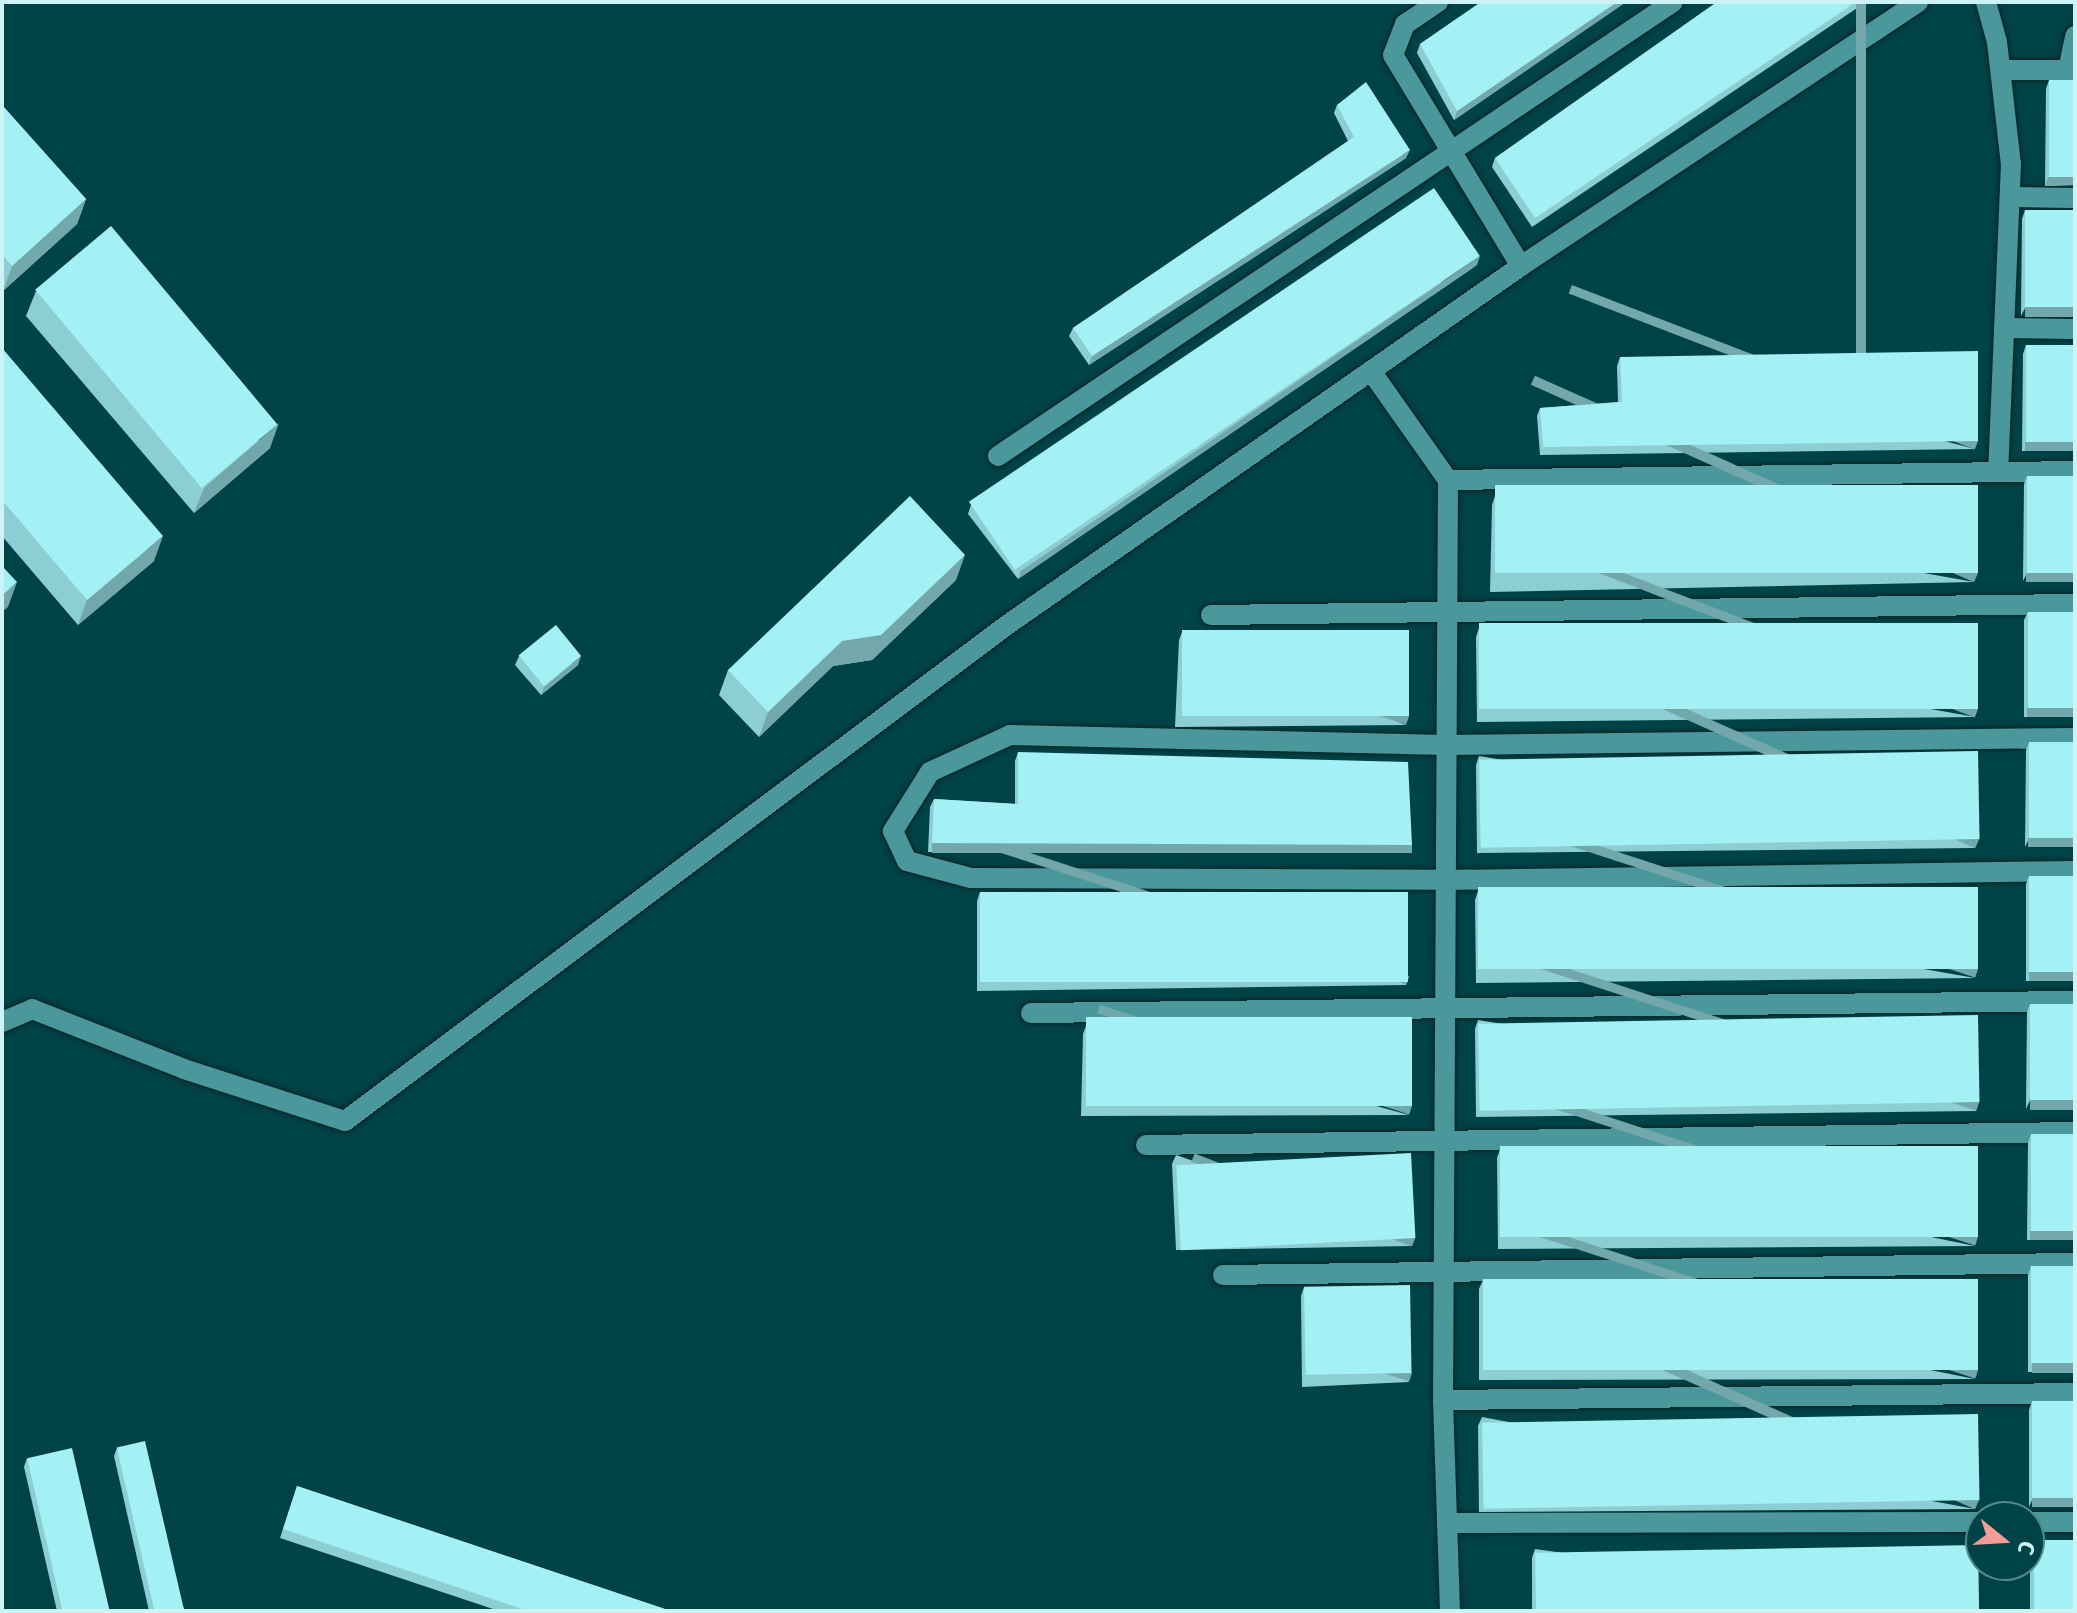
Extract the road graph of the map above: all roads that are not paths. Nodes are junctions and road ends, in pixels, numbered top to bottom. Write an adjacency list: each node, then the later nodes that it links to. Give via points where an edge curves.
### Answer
1 (1438, 2): 8 (lane, via 1405,24 1393,55)
2 (1673, 2): 8 (lane)
3 (1918, 2): 11 (lane)
4 (1986, 2): 6 (lane)
5 (2075, 36): 7 (lane)
6 (2001, 70): 7 (lane); 9 (lane)
7 (2072, 70)
8 (1447, 150): 11 (lane); 15 (lane)
9 (2010, 197): 10 (lane); 12 (lane)
10 (2075, 198)
11 (1521, 266): 14 (lane)
12 (2004, 328): 13 (lane); 17 (lane)
13 (2075, 329)
14 (1371, 371): 18 (lane); 29 (lane, via 995,634 345,1121 184,1069 32,1009)
15 (998, 456)
16 (2075, 471): 17 (lane)
17 (1998, 472): 18 (lane)
18 (1448, 480): 20 (lane)
19 (2075, 604): 20 (lane)
20 (1447, 613): 21 (lane); 23 (lane)
21 (1211, 615)
22 (2075, 738): 23 (lane)
23 (1446, 745): 25 (lane); 25 (lane, via 1010,735 930,772 893,831 907,861 971,878)
24 (2075, 871): 25 (lane)
25 (1445, 880): 27 (lane)
26 (2075, 1001): 27 (lane)
27 (1445, 1009): 28 (lane); 31 (lane)
28 (1031, 1013)
29 (2, 1022)
30 (2075, 1132): 31 (lane)
31 (1445, 1143): 32 (lane); 34 (lane)
32 (1146, 1145)
33 (2075, 1263): 34 (lane)
34 (1444, 1271): 35 (lane); 37 (lane)
35 (1223, 1275)
36 (2075, 1393): 37 (lane)
37 (1443, 1400): 41 (lane)
38 (1965, 1522): 41 (lane)
39 (2045, 1522): 40 (lane)
40 (2075, 1522)
41 (1447, 1523): 42 (lane)
42 (1450, 1611)

